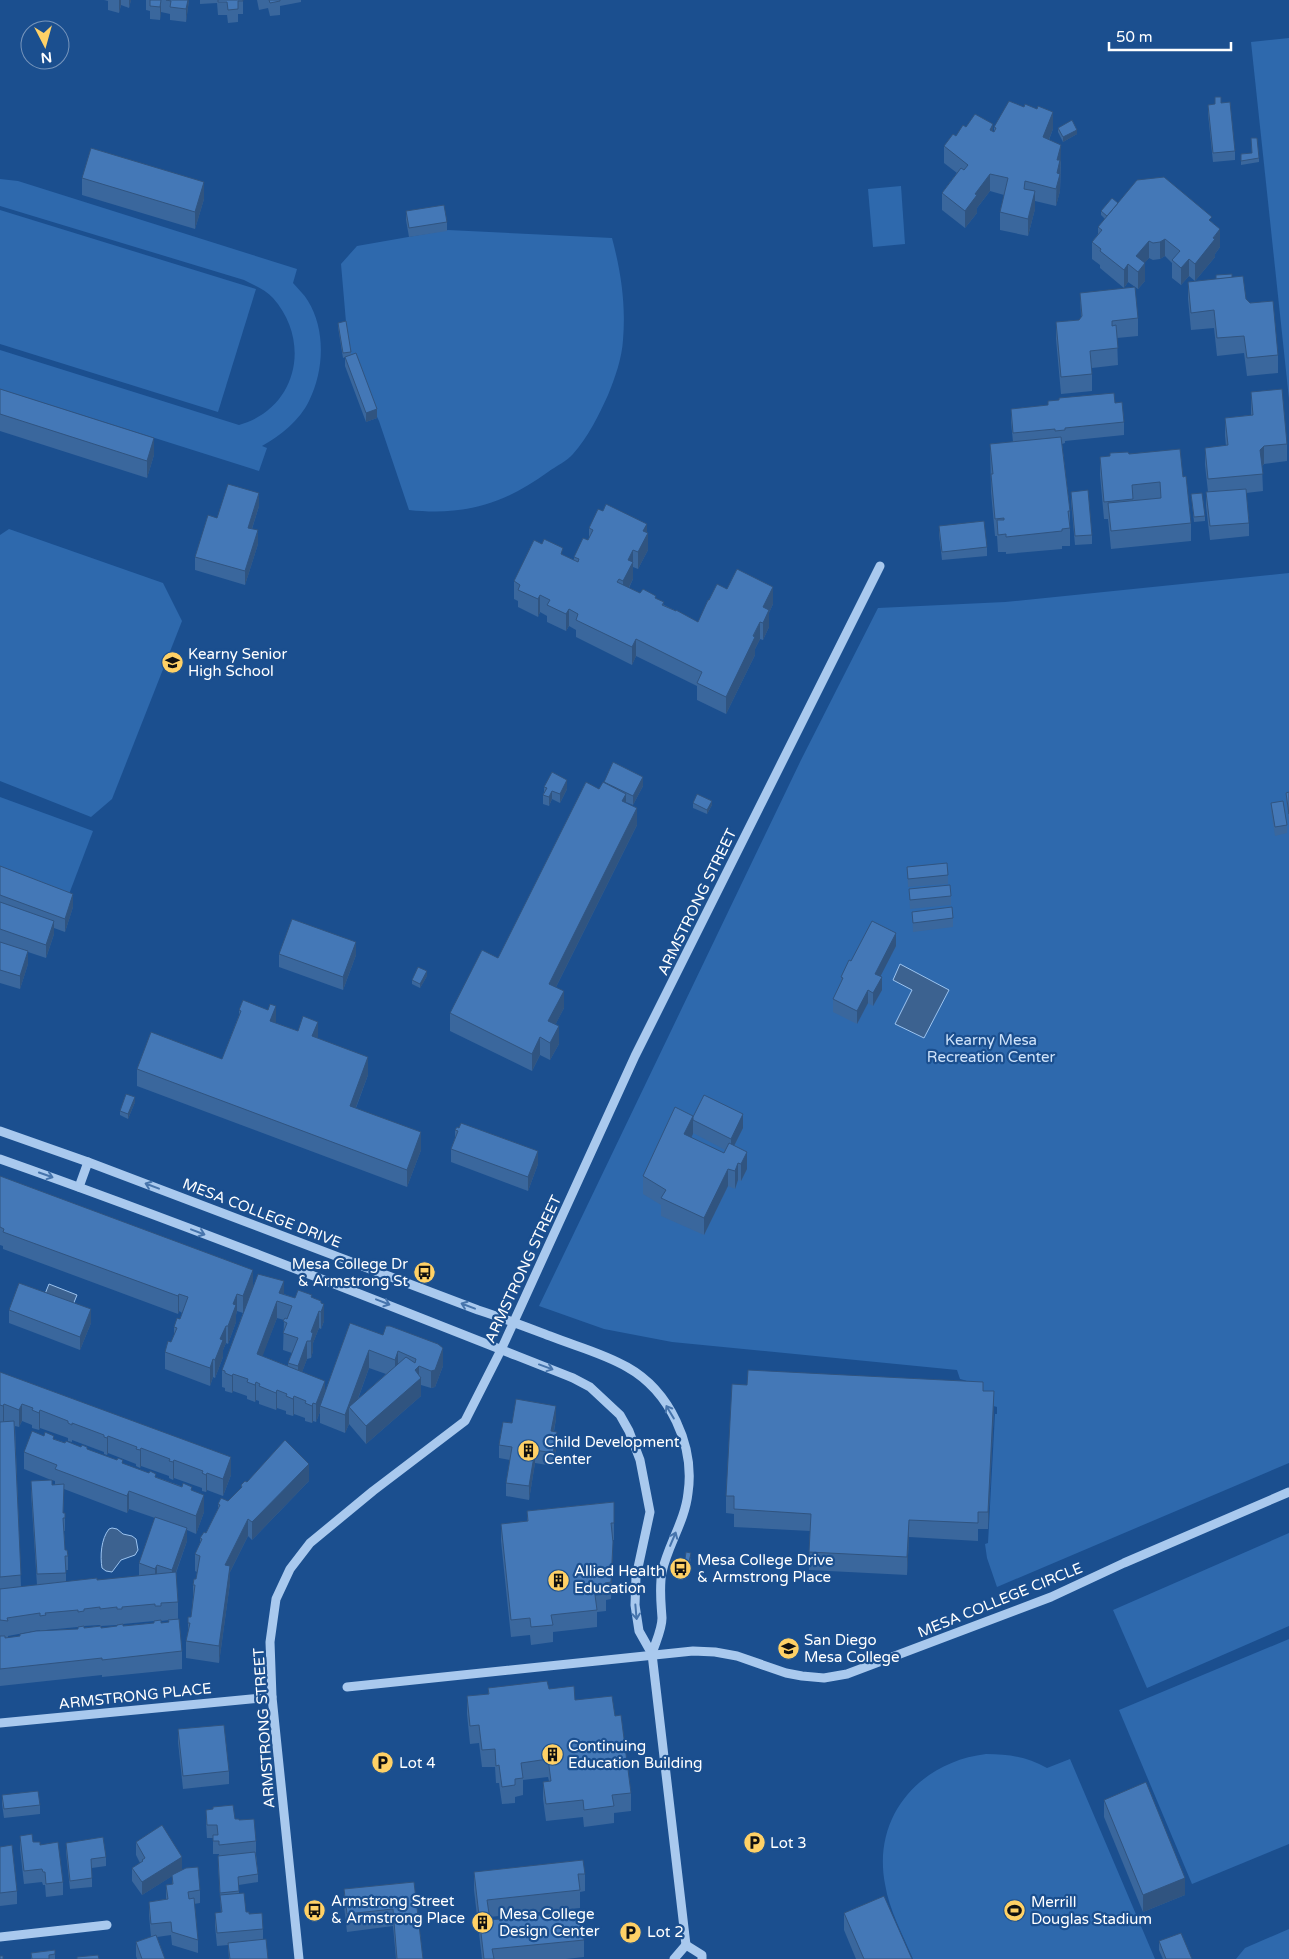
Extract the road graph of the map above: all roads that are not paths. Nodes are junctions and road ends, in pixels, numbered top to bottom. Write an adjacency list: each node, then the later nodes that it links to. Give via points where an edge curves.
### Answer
1 (880, 566): 6 (street, ARMSTRONG STREET, via 636,1056)
2 (0, 1130): 4 (street, MESA COLLEGE DRIVE)
3 (0, 1159): 5 (street, one-way to 5)
4 (88, 1162): 5 (street); 6 (street, MESA COLLEGE DRIVE, one-way to 4)
5 (78, 1187): 7 (street, one-way to 7)
6 (514, 1322): 7 (street, ARMSTRONG STREET); 9 (street, one-way to 6, via 661,1622 662,1575 687,1500 689,1474 683,1439 674,1417 636,1372 602,1355)
7 (501, 1350): 9 (street, one-way to 9, via 590,1387 620,1415 629,1430 650,1504 650,1518 636,1577 635,1605 639,1631); 11 (street, ARMSTRONG STREET, via 465,1421 310,1543 290,1569 276,1599 270,1642)
8 (1289, 1492): 9 (street, MESA COLLEGE CIRCLE, via 1058,1594 847,1674 824,1678 802,1676 747,1658 715,1652)
9 (652, 1654): 10 (street, MESA COLLEGE CIRCLE); 15 (street)
10 (347, 1687)
11 (272, 1697): 12 (street, ARMSTRONG PLACE); 16 (street, ARMSTRONG STREET)
12 (0, 1723)
13 (106, 1925): 14 (street)
14 (0, 1936)
15 (686, 1945): 17 (street); 18 (street, via 702,1955)
16 (299, 1959)
17 (674, 1959)
18 (702, 1959)

